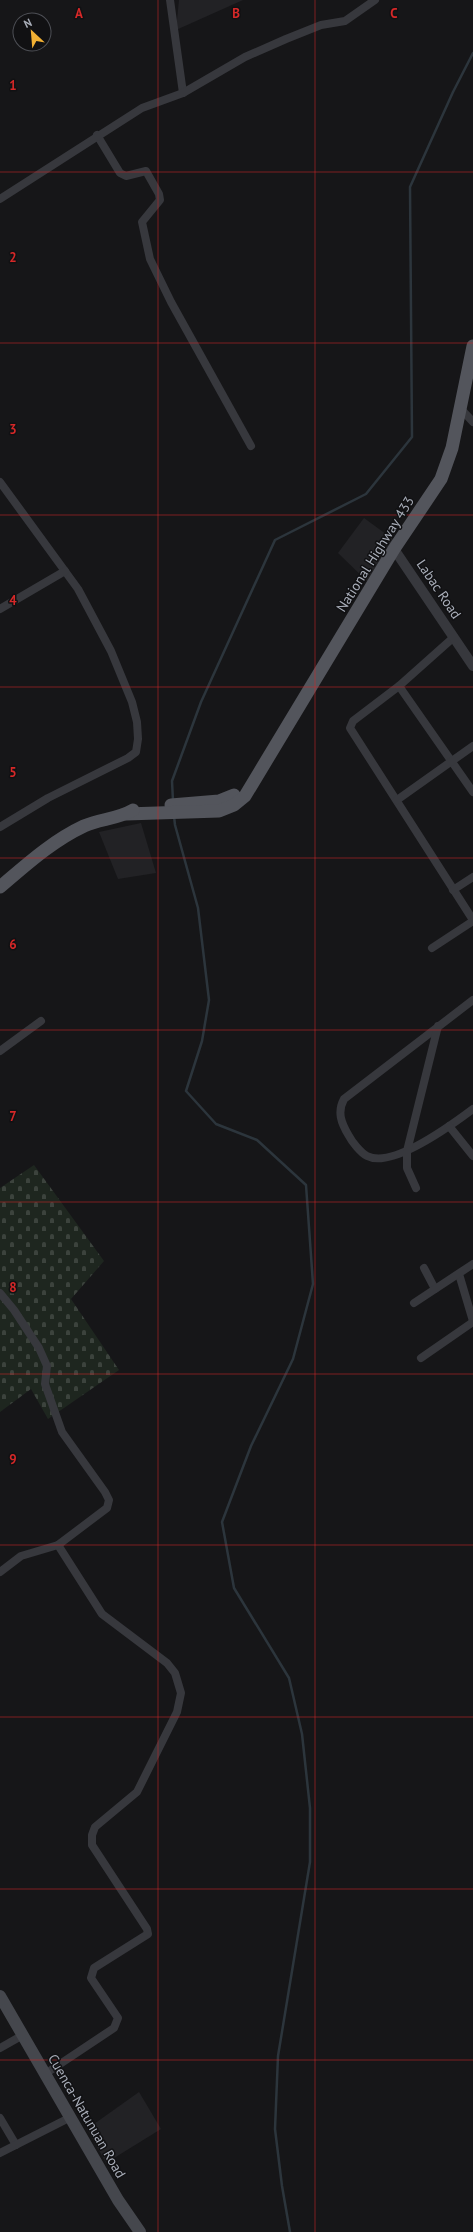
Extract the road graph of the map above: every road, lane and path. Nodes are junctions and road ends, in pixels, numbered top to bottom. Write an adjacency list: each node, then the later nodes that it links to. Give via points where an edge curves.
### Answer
1 (170, 0): 3 (street)
2 (375, 0): 3 (street, via 345,21 321,25 245,57)
3 (183, 93): 4 (street, via 142,108)
4 (97, 135): 5 (street); 9 (street, via 120,173 126,176 146,171 159,194 160,200 142,222 150,259)
5 (0, 199)
6 (473, 346): 7 (main road, National Highway 433)
7 (461, 409): 8 (street); 11 (main road, National Highway 433, via 452,448 441,478)
8 (473, 422)
9 (251, 446)
10 (0, 482): 12 (street)
11 (394, 549): 14 (street, Labac Road); 23 (main road, National Highway 433, via 265,764 234,795 206,807 140,811 104,819 67,834)
12 (64, 571): 13 (street); 21 (street, via 78,589 111,651 132,702 137,722 136,752 110,768 48,798)
13 (0, 609)
14 (454, 637): 15 (street, Labac Road); 16 (street)
15 (473, 666)
16 (400, 686): 18 (street); 20 (street, via 353,721 350,728)
17 (473, 746): 18 (street)
18 (453, 762): 19 (street); 20 (street)
19 (473, 792)
20 (397, 800): 24 (street)
21 (0, 827)
22 (473, 876): 24 (street)
23 (0, 887)
24 (453, 890): 25 (street)
25 (473, 920): 26 (street)
26 (432, 948)
27 (473, 1000): 29 (street)
28 (41, 1021): 30 (street)
29 (438, 1026): 33 (street); 33 (street, via 344,1099 340,1107 340,1117 349,1137 367,1156 378,1159)
30 (0, 1051)
31 (473, 1110): 32 (street)
32 (449, 1126): 33 (street); 34 (street)
33 (407, 1151): 35 (street, via 407,1168)
34 (473, 1156)
35 (416, 1188)
36 (473, 1264): 38 (street)
37 (424, 1268): 39 (street)
38 (460, 1274): 39 (street); 42 (street)
39 (435, 1289): 41 (street)
40 (0, 1293): 44 (street, via 39,1348 47,1366 45,1384 62,1432 106,1492 109,1500 107,1508)
41 (414, 1303)
42 (473, 1321): 43 (street)
43 (421, 1358)
44 (58, 1545): 45 (street, via 21,1556); 49 (street, via 102,1614 168,1663 175,1673 181,1693 177,1712 137,1792 95,1827 92,1835 92,1845 148,1934 94,1968 91,1973 91,1978 118,2018 117,2022 114,2028)
45 (0, 1572)
46 (0, 1996): 47 (main road, Cuenca-Natunuan Road)
47 (23, 2035): 48 (street); 49 (main road, Cuenca-Natunuan Road)
48 (0, 2048)
49 (45, 2074): 50 (main road, Cuenca-Natunuan Road)
50 (71, 2117): 52 (street); 54 (main road, Cuenca-Natunuan Road, via 118,2200)
51 (0, 2118): 52 (street)
52 (16, 2146): 53 (street)
53 (0, 2153)
54 (140, 2232)

